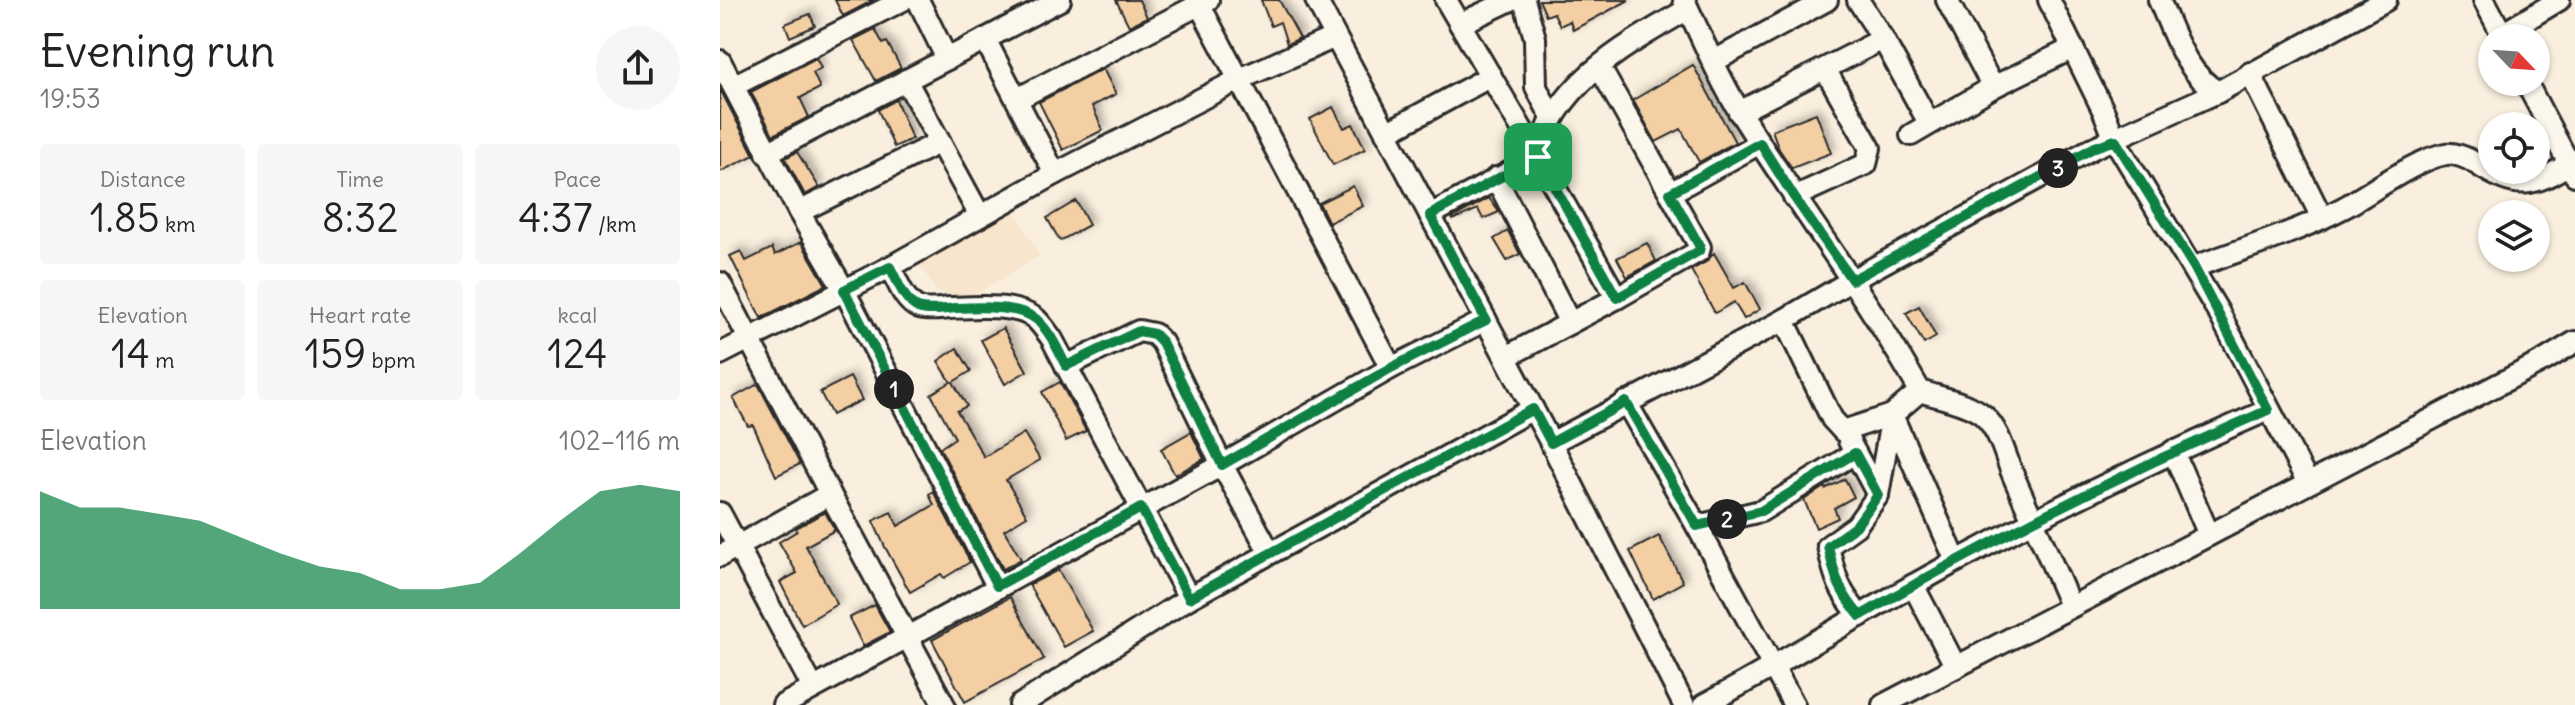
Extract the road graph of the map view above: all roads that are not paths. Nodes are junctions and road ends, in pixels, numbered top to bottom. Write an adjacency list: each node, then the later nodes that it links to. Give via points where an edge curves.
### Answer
1 (903, 0): 35 (street)
2 (918, 0): 26 (street)
3 (1060, 0): 18 (street)
4 (1316, 0): 22 (street)
5 (1446, 0): 19 (street)
6 (1511, 0): 19 (street)
7 (1524, 0): 41 (street, via 1535,38 1536,87)
8 (1827, 0): 28 (street)
9 (1858, 0): 24 (street)
10 (1947, 0): 36 (street)
11 (2049, 0): 25 (street)
12 (2159, 0): 37 (street, via 2192,70)
13 (2386, 0): 31 (street)
14 (2484, 0): 20 (street)
15 (2559, 0): 21 (street)
16 (1202, 2): 33 (street); 39 (street)
17 (1686, 5): 28 (street); 29 (street)
18 (1023, 8): 23 (street)
19 (1460, 24): 32 (street)
20 (2497, 24)
21 (2522, 24)
22 (1335, 37): 33 (street); 43 (street)
23 (985, 39): 26 (street); 39 (street)
24 (1883, 39): 30 (street); 42 (street)
25 (2073, 48): 36 (street); 45 (street)
26 (947, 59): 34 (street)
27 (720, 61): 35 (street)
28 (1714, 61): 40 (street)
29 (1600, 68): 41 (street); 53 (street)
30 (1825, 69): 40 (street); 54 (street, via 1870,148 1869,158)
31 (2250, 73): 37 (street); 58 (street)
32 (1491, 76): 43 (street); 49 (street)
33 (1240, 79): 51 (street); 73 (street)
34 (906, 80): 46 (street); 48 (street)
35 (733, 86): 48 (street)
36 (1993, 87): 42 (street)
37 (2218, 92): 45 (street)
38 (2534, 96): 50 (street)
39 (1017, 99): 51 (street)
40 (1739, 112): 47 (street)
41 (1552, 118): 49 (street)
42 (1929, 123): 44 (street)
43 (1386, 133): 56 (street)
44 (1911, 135)
45 (2115, 140): 60 (street); 61 (street)
46 (940, 142): 55 (street); 57 (street)
47 (1760, 143): 53 (street); 54 (street)
48 (767, 153): 55 (street)
49 (1538, 157): 52 (street); 64 (street)
50 (2573, 166): 58 (street, via 2522,185 2448,153)
51 (1055, 174): 57 (street)
52 (1496, 178): 56 (street); 67 (street)
53 (1670, 193): 64 (street, via 1699,251)
54 (1794, 197): 61 (street)
55 (799, 212): 63 (street)
56 (1430, 215): 65 (street)
57 (980, 216): 59 (street)
58 (2322, 218): 60 (street)
59 (890, 267): 63 (street); 72 (street, via 918,308 981,306 1034,317)
60 (2194, 267): 77 (street)
61 (1852, 280): 66 (street); 74 (street)
62 (720, 283): 68 (street)
63 (844, 290): 68 (street); 96 (street)
64 (1617, 298): 67 (street)
65 (1486, 320): 71 (street); 73 (street)
66 (1784, 320): 75 (street); 79 (street, via 1832,419)
67 (1570, 323): 71 (street)
68 (749, 339): 70 (street); 85 (street)
69 (2575, 342): 84 (street)
70 (720, 354)
71 (1506, 357): 76 (street)
72 (1066, 366): 83 (street, via 1139,331 1154,334); 87 (street)
73 (1391, 368): 83 (street)
74 (1920, 391): 78 (street); 89 (street, via 1983,415 2006,452)
75 (1626, 402): 80 (street); 90 (street)
76 (1533, 409): 80 (street); 93 (street)
77 (2268, 410): 81 (street); 84 (street)
78 (1892, 415): 79 (street); 86 (street); 94 (street)
79 (1843, 431): 82 (street)
80 (1551, 443): 107 (street)
81 (2173, 451): 89 (street); 91 (street)
82 (1855, 453): 86 (street); 90 (street, via 1761,511)
83 (1222, 465): 87 (street); 93 (street)
84 (2308, 483): 91 (street)
85 (830, 494): 92 (street); 100 (street)
86 (1878, 495): 99 (street, via 1856,526 1828,546 1844,597)
87 (1141, 508): 96 (street); 97 (street)
88 (720, 513): 92 (street)
89 (2034, 519): 94 (street); 98 (street)
90 (1697, 526): 102 (street)
91 (2209, 535): 98 (street)
92 (729, 551): 103 (street)
93 (1270, 553): 97 (street)
94 (1956, 561): 95 (street)
95 (1913, 585): 99 (street); 101 (street)
96 (997, 586): 100 (street)
97 (1189, 598): 106 (street)
98 (2070, 606): 101 (street)
99 (1860, 616): 102 (street)
100 (906, 636): 103 (street); 105 (street)
101 (1956, 667): 110 (street)
102 (1773, 668): 108 (street); 109 (street)
103 (813, 688): 104 (street)
104 (783, 705)
105 (944, 705)
106 (1020, 705)
107 (1684, 705)
108 (1704, 705)
109 (1794, 705)
110 (1883, 705)

